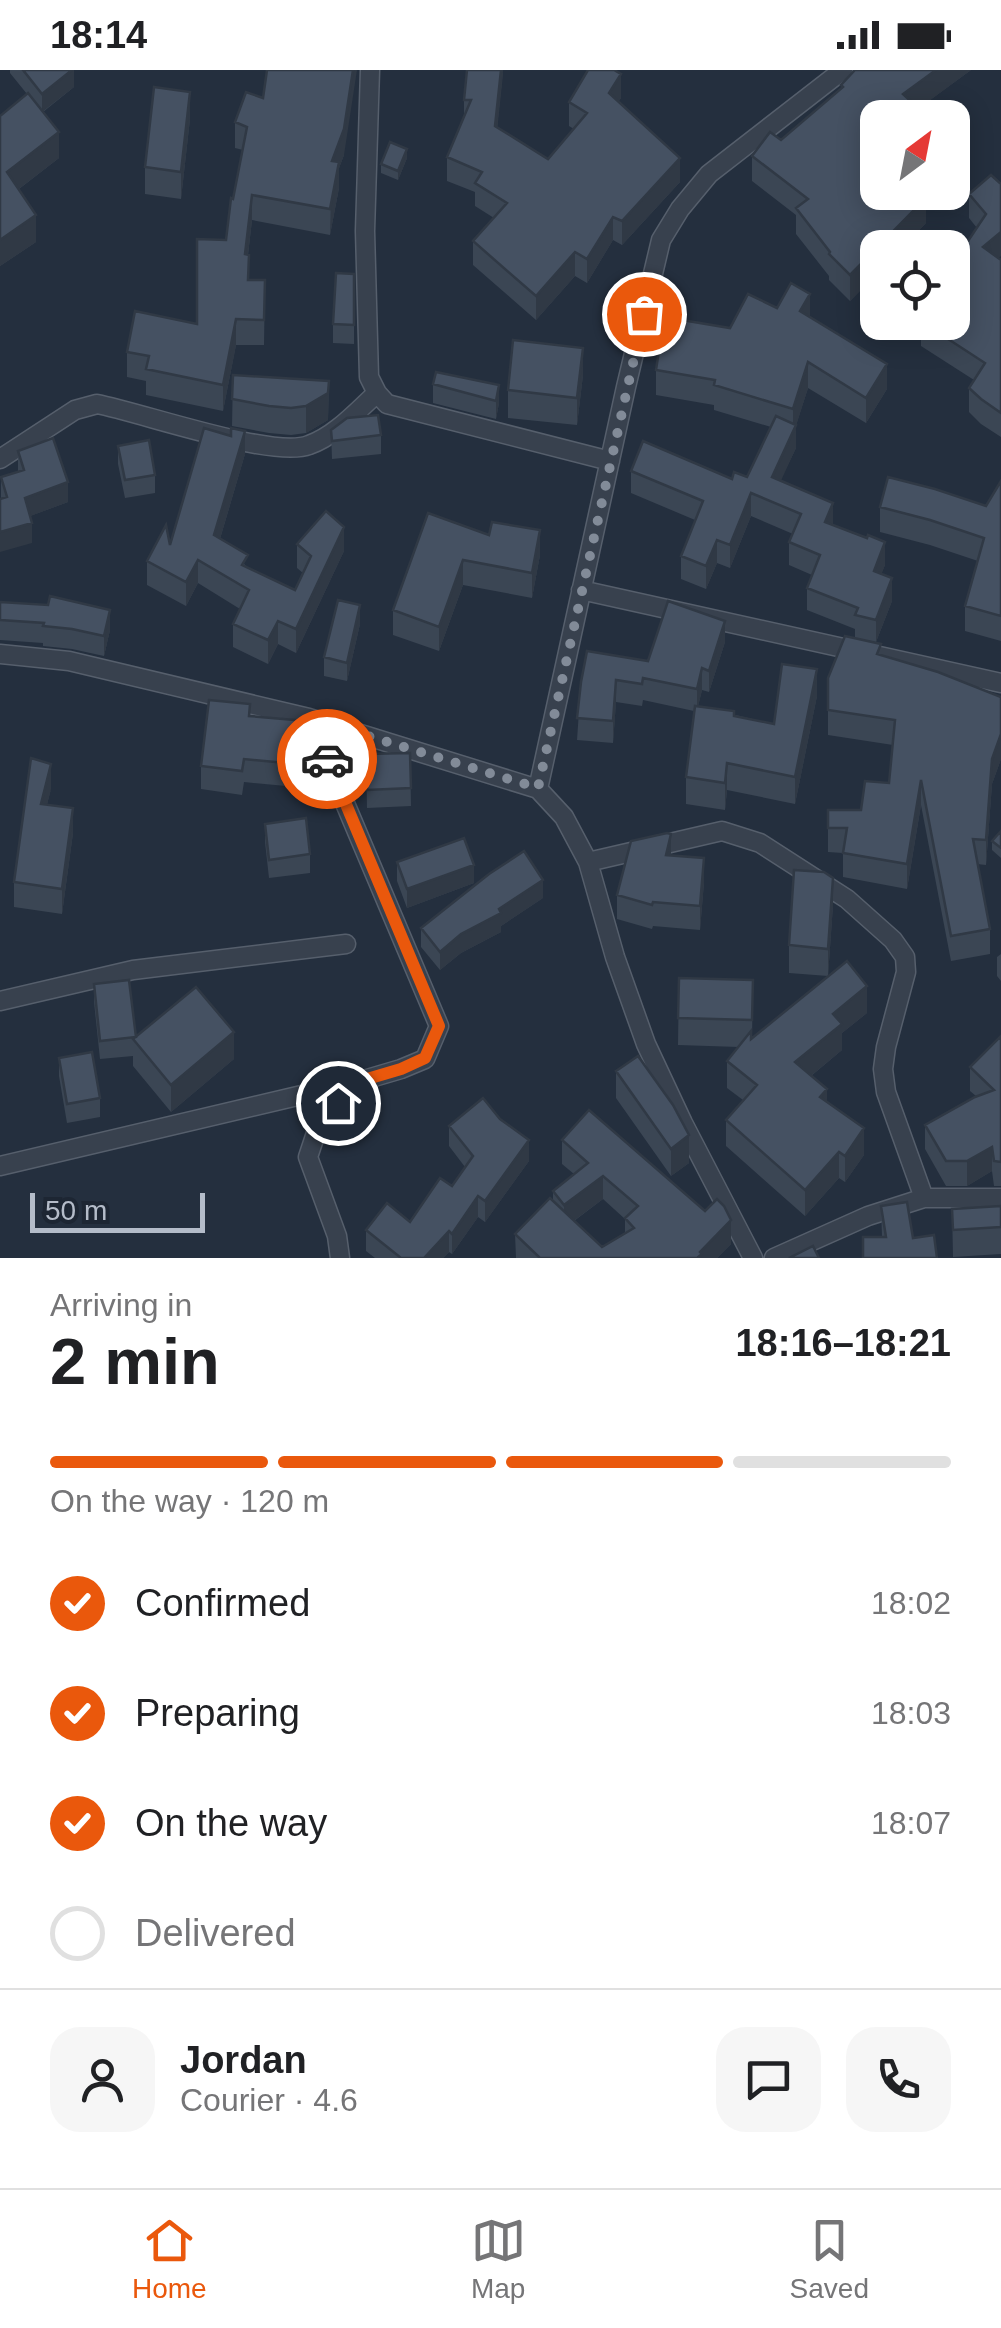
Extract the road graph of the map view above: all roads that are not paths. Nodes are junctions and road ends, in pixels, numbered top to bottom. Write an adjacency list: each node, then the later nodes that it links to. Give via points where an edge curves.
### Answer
1 (370, 70): 3 (street, via 369,377)
2 (844, 70): 5 (street, via 709,174 661,240)
3 (377, 393): 4 (street, via 312,445 292,450 97,404 75,410); 5 (street, via 387,404)
4 (0, 459)
5 (610, 461): 6 (street)
6 (581, 590): 8 (street); 10 (street)
7 (0, 654): 9 (street, via 69,661)
8 (1001, 683)
9 (309, 718): 10 (street); 14 (street, via 439,1026 425,1058)
10 (538, 788): 11 (street, via 564,817)
11 (588, 862): 16 (street, via 722,831 760,842 847,899 893,940 906,972 883,1069); 19 (street, via 646,1044)
12 (346, 944): 13 (street, via 133,970)
13 (0, 1002)
14 (357, 1082): 15 (street); 18 (street, via 319,1124 308,1156)
15 (0, 1166)
16 (924, 1198): 17 (street); 20 (street)
17 (1001, 1198)
18 (340, 1258)
19 (753, 1258)
20 (774, 1258)

